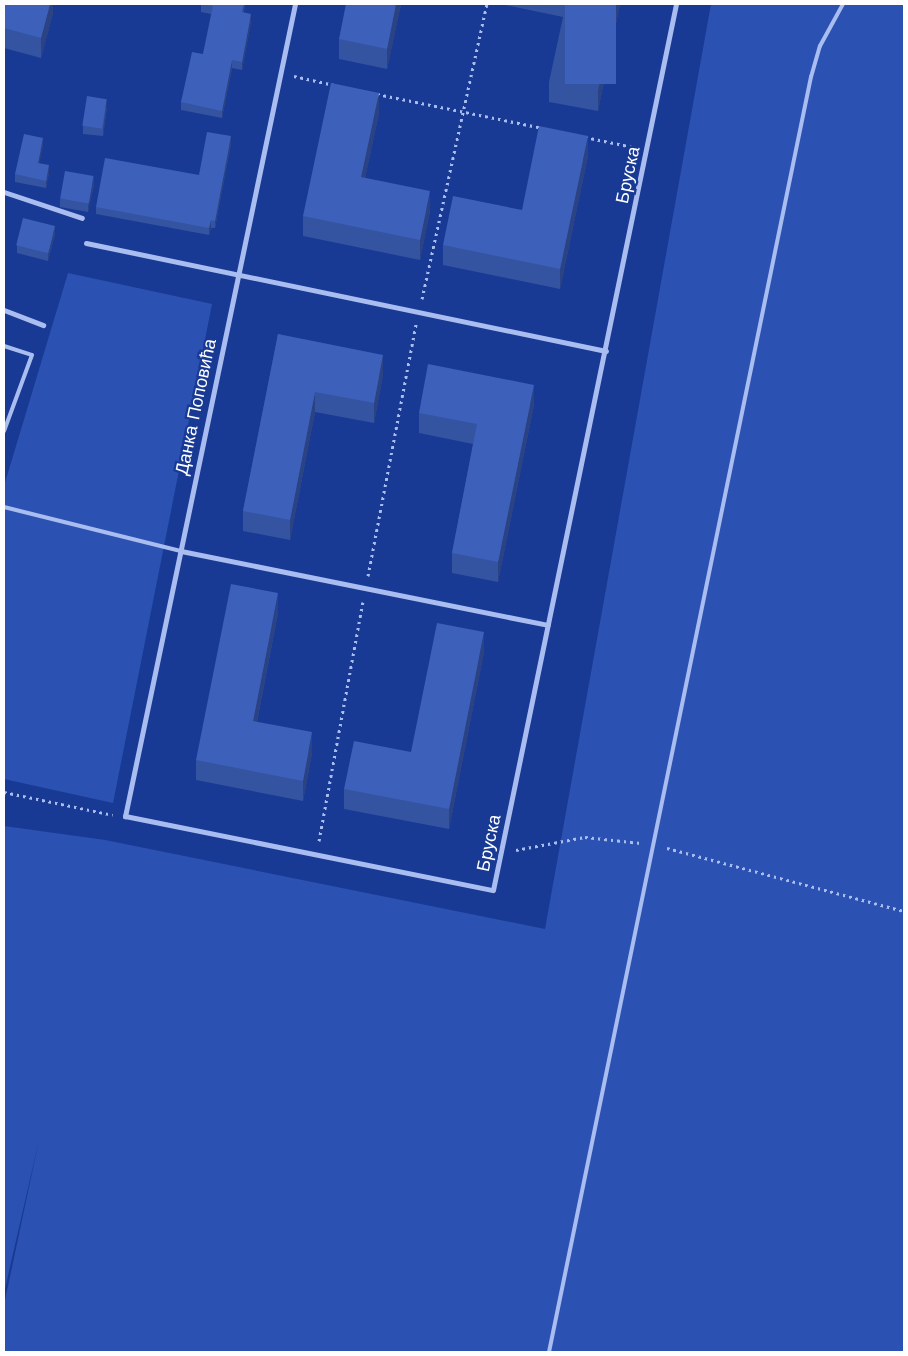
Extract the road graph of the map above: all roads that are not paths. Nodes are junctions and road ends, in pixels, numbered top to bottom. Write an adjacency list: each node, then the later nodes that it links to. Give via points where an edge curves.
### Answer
1 (295, 4): 7 (street, Данка Поповића)
2 (676, 4): 11 (street, Бруска)
3 (843, 4): 17 (lane, via 820,46 811,77)
4 (4, 192): 5 (street)
5 (82, 218)
6 (86, 243): 7 (street)
7 (237, 276): 11 (street); 14 (street, Данка Поповића)
8 (4, 310): 9 (street)
9 (43, 325)
10 (4, 346): 12 (lane, via 32,355)
11 (606, 351): 15 (street, Бруска)
12 (4, 430)
13 (4, 507): 14 (lane)
14 (180, 551): 15 (street); 16 (street, Данка Поповића, via 125,816)
15 (548, 625): 16 (street, Бруска, via 493,890)
16 (316, 854)
17 (548, 1352)

